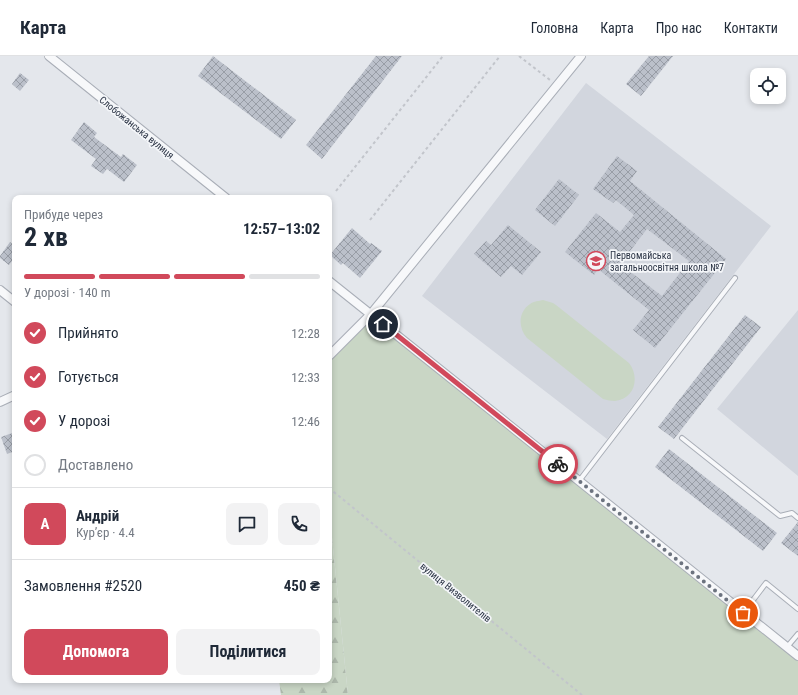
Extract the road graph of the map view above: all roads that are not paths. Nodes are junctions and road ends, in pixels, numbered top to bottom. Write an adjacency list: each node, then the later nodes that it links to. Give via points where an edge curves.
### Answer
1 (49, 56): 3 (street, Слобожанська вулиця)
2 (581, 56): 8 (street)
3 (222, 195)
4 (735, 278): 13 (lane)
5 (332, 283): 8 (street)
6 (0, 290): 7 (street)
7 (12, 300)
8 (371, 314): 9 (street); 13 (street)
9 (332, 353)
10 (12, 396): 11 (street)
11 (0, 402)
12 (682, 438): 14 (lane, via 780,516 792,513)
13 (579, 481): 16 (street)
14 (798, 518)
15 (798, 609): 16 (lane, via 766,583)
16 (743, 613): 18 (street)
17 (798, 634): 18 (lane)
18 (787, 648): 19 (street)
19 (798, 656)

